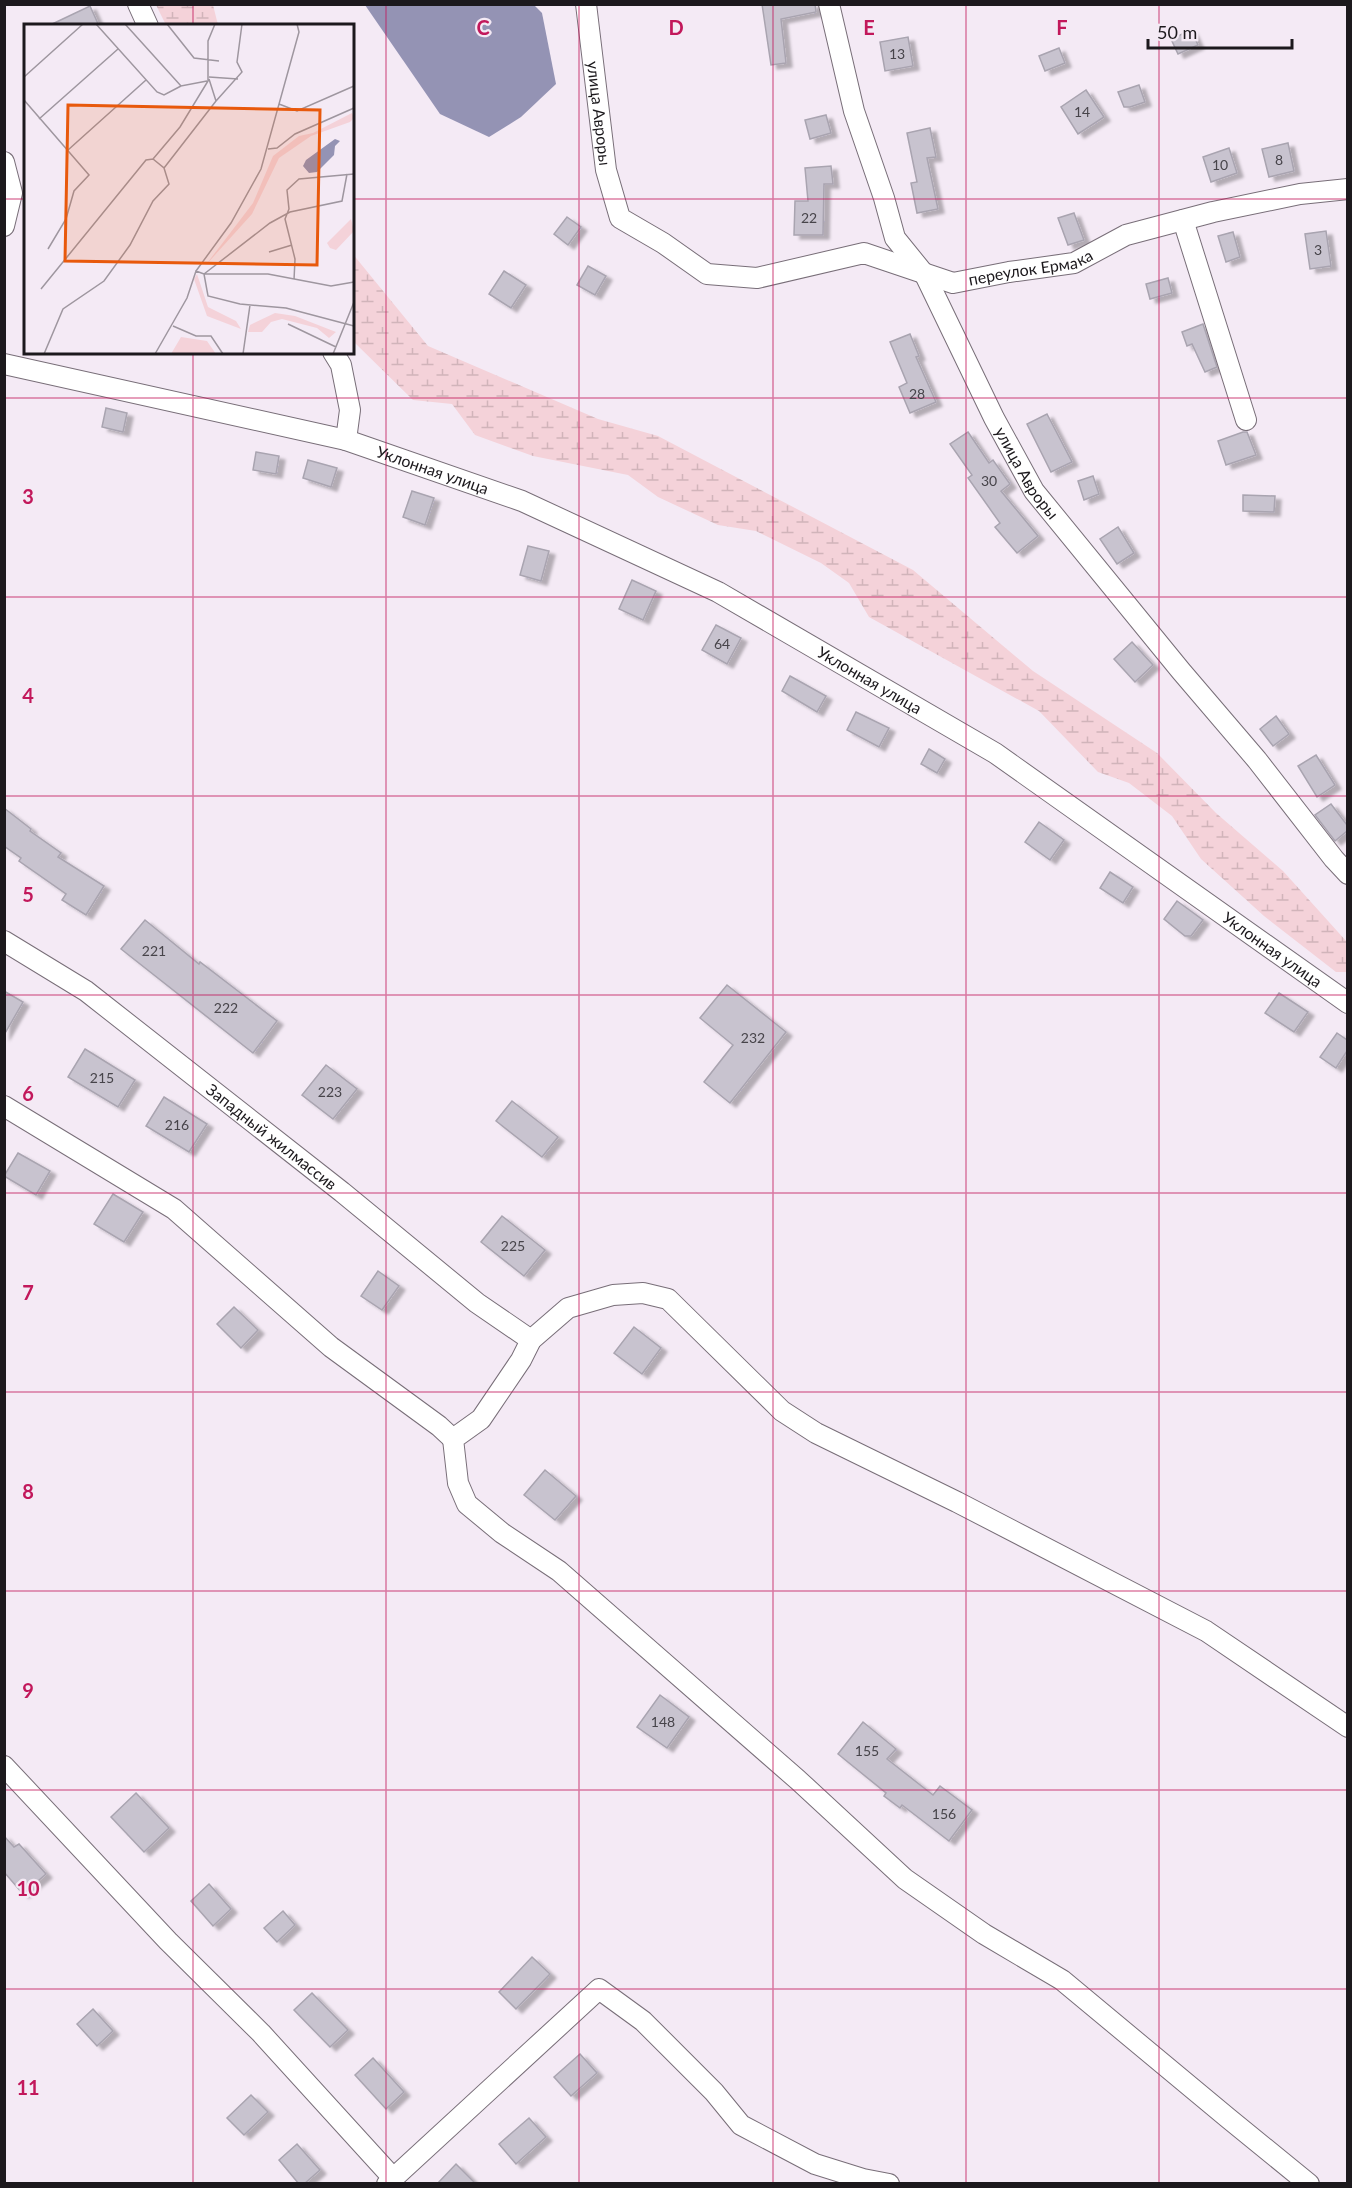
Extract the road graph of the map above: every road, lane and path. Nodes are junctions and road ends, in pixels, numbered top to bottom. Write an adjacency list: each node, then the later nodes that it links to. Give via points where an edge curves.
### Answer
1 (138, 4): 4 (street)
2 (586, 4): 7 (street, улица Авроры, via 606,170)
3 (829, 4): 10 (street, улица Авроры, via 854,111 895,238)
4 (147, 24)
5 (4, 162): 9 (street, via 12,193)
6 (1347, 189): 8 (street, переулок Ермака, via 1300,194)
7 (620, 218): 10 (street, переулок Ермака, via 707,274 757,278 864,253)
8 (1183, 220): 10 (street, переулок Ермака, via 1126,235 1074,262 953,283); 13 (street)
9 (4, 226)
10 (925, 275): 15 (street, улица Авроры, via 994,418 1035,491)
11 (334, 354): 14 (street, via 341,365 350,410)
12 (4, 364): 14 (street, Уклонная улица)
13 (1246, 420)
14 (346, 440): 17 (street, Уклонная улица, via 522,501 718,592 995,753)
15 (1347, 874)
16 (4, 941): 19 (street, Западный жилмассив, via 86,991 477,1303)
17 (1347, 1003)
18 (4, 1106): 20 (street, via 174,1209 331,1347)
19 (531, 1340): 20 (street, via 481,1419); 21 (street, via 568,1308 613,1295 643,1293 668,1299 782,1411 816,1433 1206,1631)
20 (453, 1438): 25 (street, via 458,1483 468,1504 502,1533 559,1571 905,1879 984,1934 1062,1980)
21 (1347, 1727)
22 (4, 1766): 23 (street, via 160,1933 261,2033)
23 (390, 2181): 24 (street, via 599,1989 643,2021 741,2125 815,2164)
24 (889, 2184)
25 (1309, 2184)

